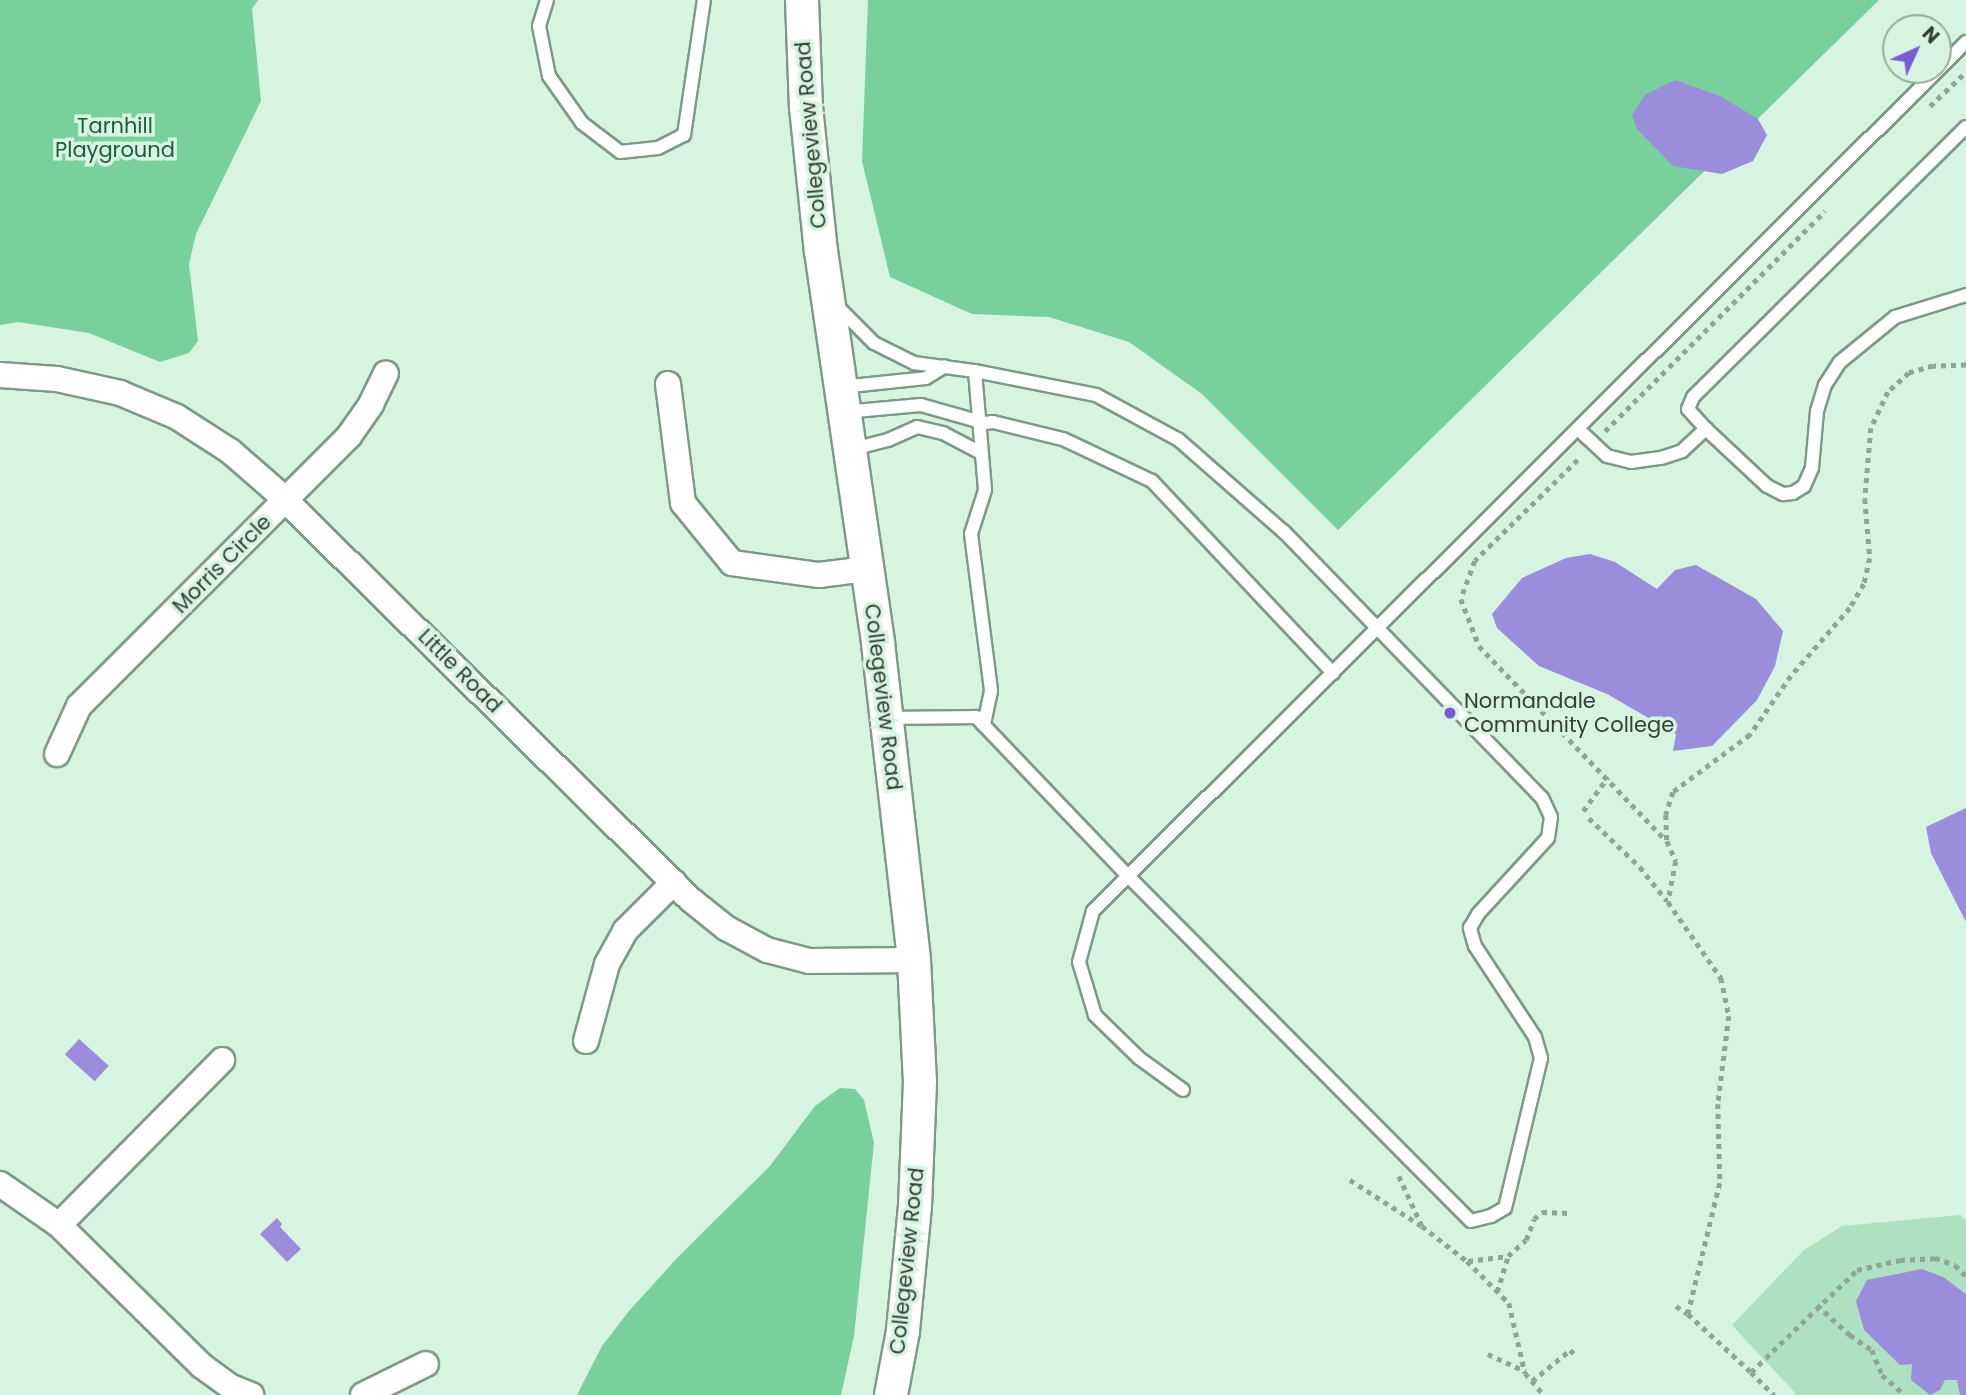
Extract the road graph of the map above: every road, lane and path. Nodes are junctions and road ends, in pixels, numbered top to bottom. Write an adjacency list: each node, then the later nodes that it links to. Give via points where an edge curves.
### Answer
1 (547, 0): 2 (lane, via 539,26 548,75 582,123 620,152 658,148 684,135)
2 (704, 0)
3 (802, 0): 10 (street, Collegeview Road, via 806,107)
4 (1966, 42): 20 (lane)
5 (1966, 72): 6 (path)
6 (1926, 110)
7 (1963, 137): 19 (lane, via 1692,397 1688,409)
8 (1830, 205): 21 (path)
9 (1966, 295): 19 (lane, via 1895,317 1840,362 1825,385 1818,411 1812,468 1804,486 1793,493 1783,494 1767,486)
10 (827, 297): 12 (lane, via 874,343 914,363); 17 (street, Collegeview Road)
11 (1966, 365): 35 (path, via 1933,366 1909,373 1888,392 1871,428 1865,499 1870,558 1864,584 1750,735 1673,792 1666,815)
12 (945, 366): 13 (lane); 17 (lane, via 926,378)
13 (975, 371): 18 (lane); 27 (lane, via 1096,395 1179,440 1284,532)
14 (386, 373): 25 (street, Morris Circle, via 349,436)
15 (0, 375): 25 (street, Little Road, via 57,379 108,390 177,416 230,450)
16 (668, 384): 26 (street, via 684,503 732,563 819,575)
17 (842, 399): 18 (lane, via 921,405); 22 (street, Collegeview Road)
18 (977, 421): 23 (lane); 28 (lane, via 1063,439 1152,481)
19 (1706, 429): 20 (lane, via 1682,451 1631,462 1607,456)
20 (1578, 430): 27 (lane)
21 (1605, 431)
22 (849, 450): 23 (lane, via 917,427 943,433); 26 (street, Collegeview Road)
23 (981, 453): 30 (lane, via 985,490 971,534 990,662 991,700)
24 (1578, 460): 32 (path, via 1475,561 1461,599 1479,646)
25 (286, 500): 31 (street, Morris Circle, via 79,706); 37 (street, Little Road)
26 (866, 569): 29 (street, Collegeview Road)
27 (1377, 629): 28 (lane); 36 (lane, via 1542,798 1550,817 1548,838 1470,928 1475,946 1535,1037 1542,1058 1505,1208 1471,1221)
28 (1333, 673): 36 (lane)
29 (887, 718): 30 (lane, via 976,717); 39 (street, Collegeview Road)
30 (984, 725): 36 (lane)
31 (57, 754)
32 (1608, 777): 33 (path); 35 (path)
33 (1583, 811)
34 (1589, 818): 38 (path, via 1640,867)
35 (1667, 841): 38 (path, via 1676,861)
36 (1128, 876): 42 (lane, via 1093,911 1079,962 1095,1015 1139,1058)
37 (674, 882): 39 (street, Little Road, via 726,928 767,950 809,961); 40 (street, via 625,931 607,964)
38 (1668, 902): 55 (path, via 1721,978 1729,1016 1718,1104 1720,1183)
39 (914, 960): 64 (street, Collegeview Road, via 920,1082 915,1206 903,1331)
40 (586, 1041)
41 (222, 1060): 47 (street)
42 (1183, 1090)
43 (1398, 1173): 48 (path)
44 (1350, 1180): 48 (path)
45 (0, 1184): 47 (street)
46 (1569, 1213): 49 (path, via 1542,1212 1526,1240)
47 (59, 1225): 62 (street, via 202,1366)
48 (1422, 1226): 50 (path)
49 (1508, 1256): 50 (path); 52 (path)
50 (1467, 1261): 52 (path)
51 (1966, 1276): 54 (path, via 1955,1265 1935,1258 1900,1259 1857,1270)
52 (1497, 1292): 59 (path, via 1514,1316)
53 (1676, 1306): 55 (path)
54 (1817, 1306): 60 (path); 67 (path, via 1872,1350 1882,1375)
55 (1688, 1314): 60 (path)
56 (1488, 1354): 59 (path)
57 (1577, 1356): 61 (path, via 1570,1350)
58 (426, 1364): 63 (street)
59 (1525, 1371): 61 (path)
60 (1751, 1372): 66 (path)
61 (1532, 1381): 65 (path)
62 (251, 1395)
63 (363, 1395)
64 (891, 1395)
65 (1544, 1395)
66 (1774, 1395)
67 (1905, 1395)

